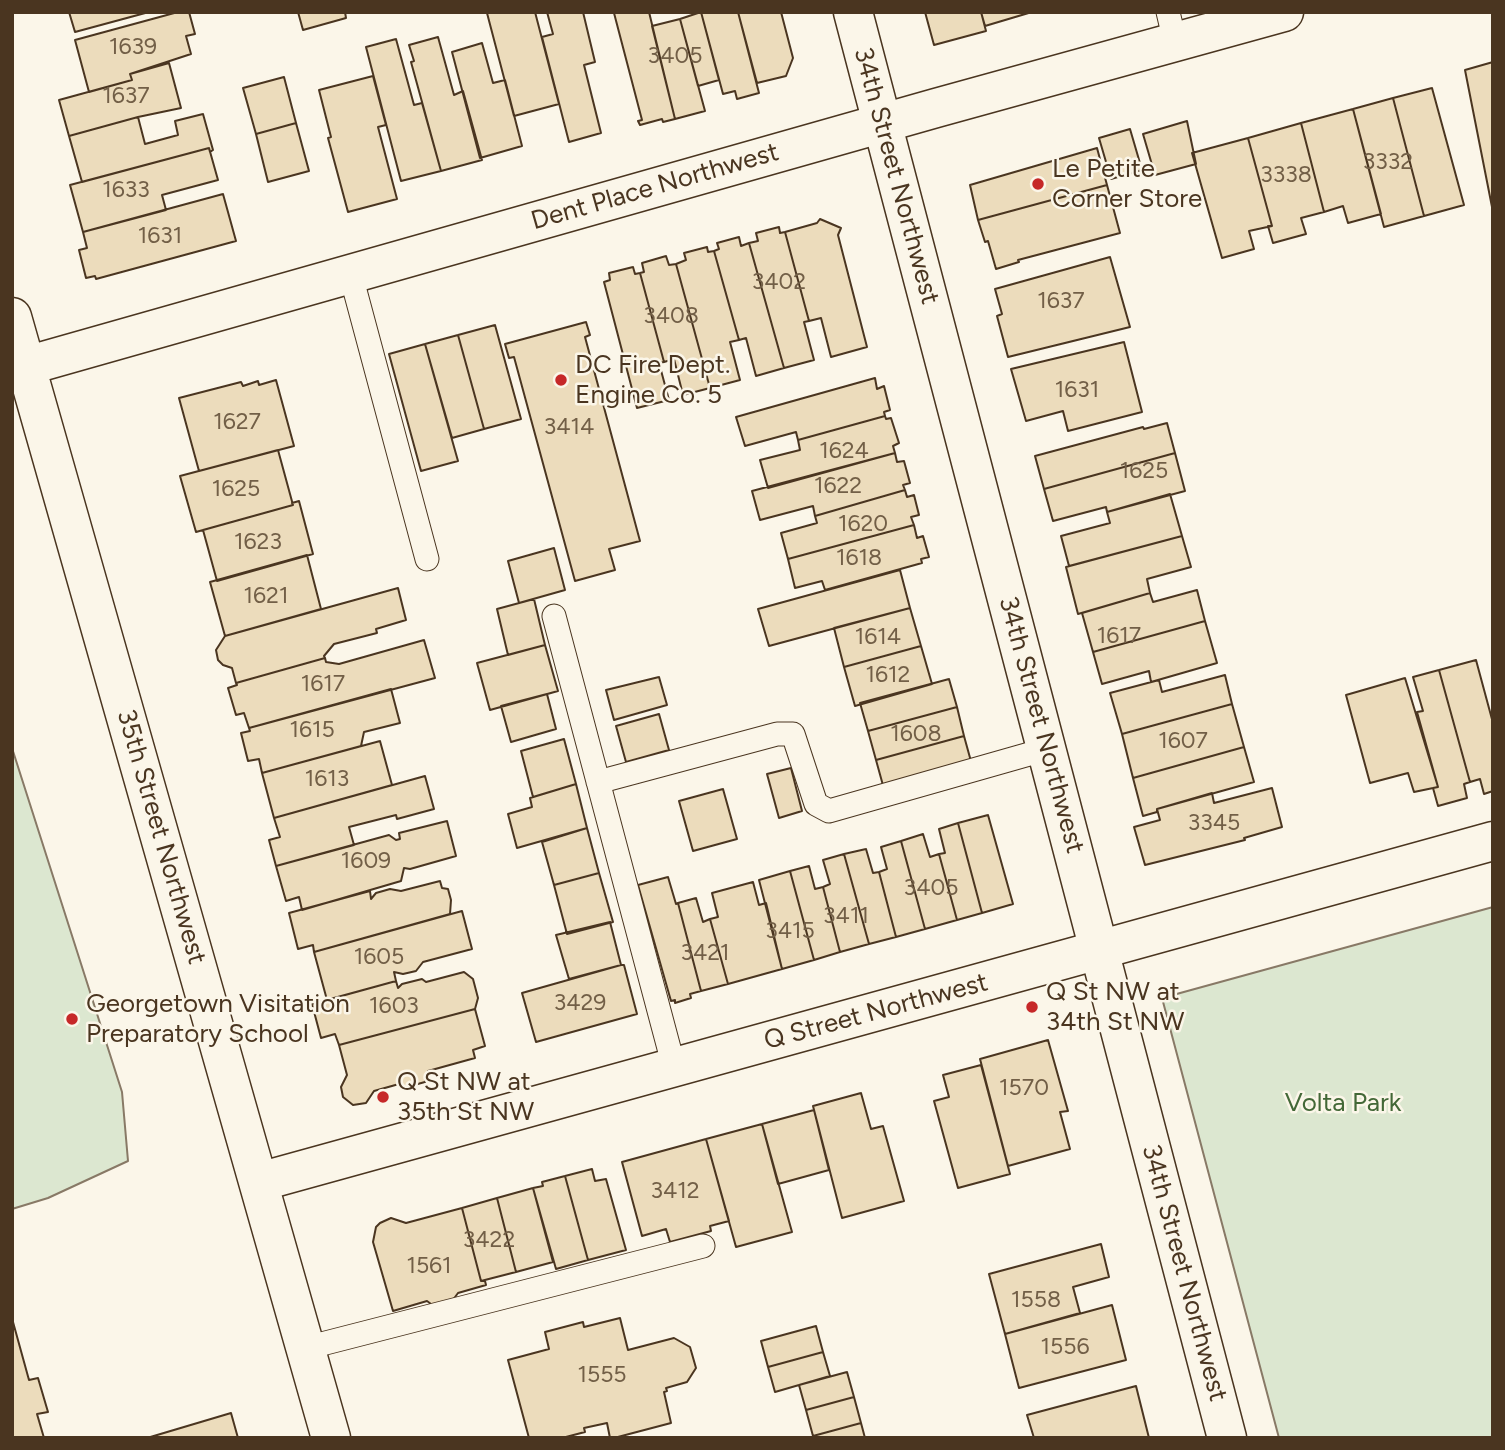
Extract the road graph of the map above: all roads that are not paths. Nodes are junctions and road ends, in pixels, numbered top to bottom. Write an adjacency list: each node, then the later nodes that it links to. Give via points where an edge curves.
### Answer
1 (853, 12): 4 (street, 34th Street Northwest)
2 (1284, 12): 3 (street, Dent Place Northwest)
3 (1172, 27): 4 (street, Dent Place Northwest)
4 (882, 123): 5 (street, Dent Place Northwest); 10 (street, 34th Street Northwest)
5 (350, 272): 7 (street, Dent Place Northwest); 8 (lane)
6 (12, 317): 7 (street, 35th Street Northwest)
7 (26, 366): 15 (street, 35th Street Northwest)
8 (427, 559)
9 (554, 616): 11 (lane)
10 (1047, 750): 11 (lane, via 829,811 817,804 793,734 777,734); 13 (street, 34th Street Northwest)
11 (598, 782): 14 (lane)
12 (1493, 841): 13 (street, Q Street Northwest)
13 (1098, 949): 14 (street, Q Street Northwest); 19 (street, 34th Street Northwest)
14 (674, 1067): 15 (street, Q Street Northwest)
15 (259, 1182): 17 (street, 35th Street Northwest)
16 (703, 1246): 17 (lane)
17 (306, 1348): 18 (street, 35th Street Northwest)
18 (331, 1438)
19 (1227, 1438)

